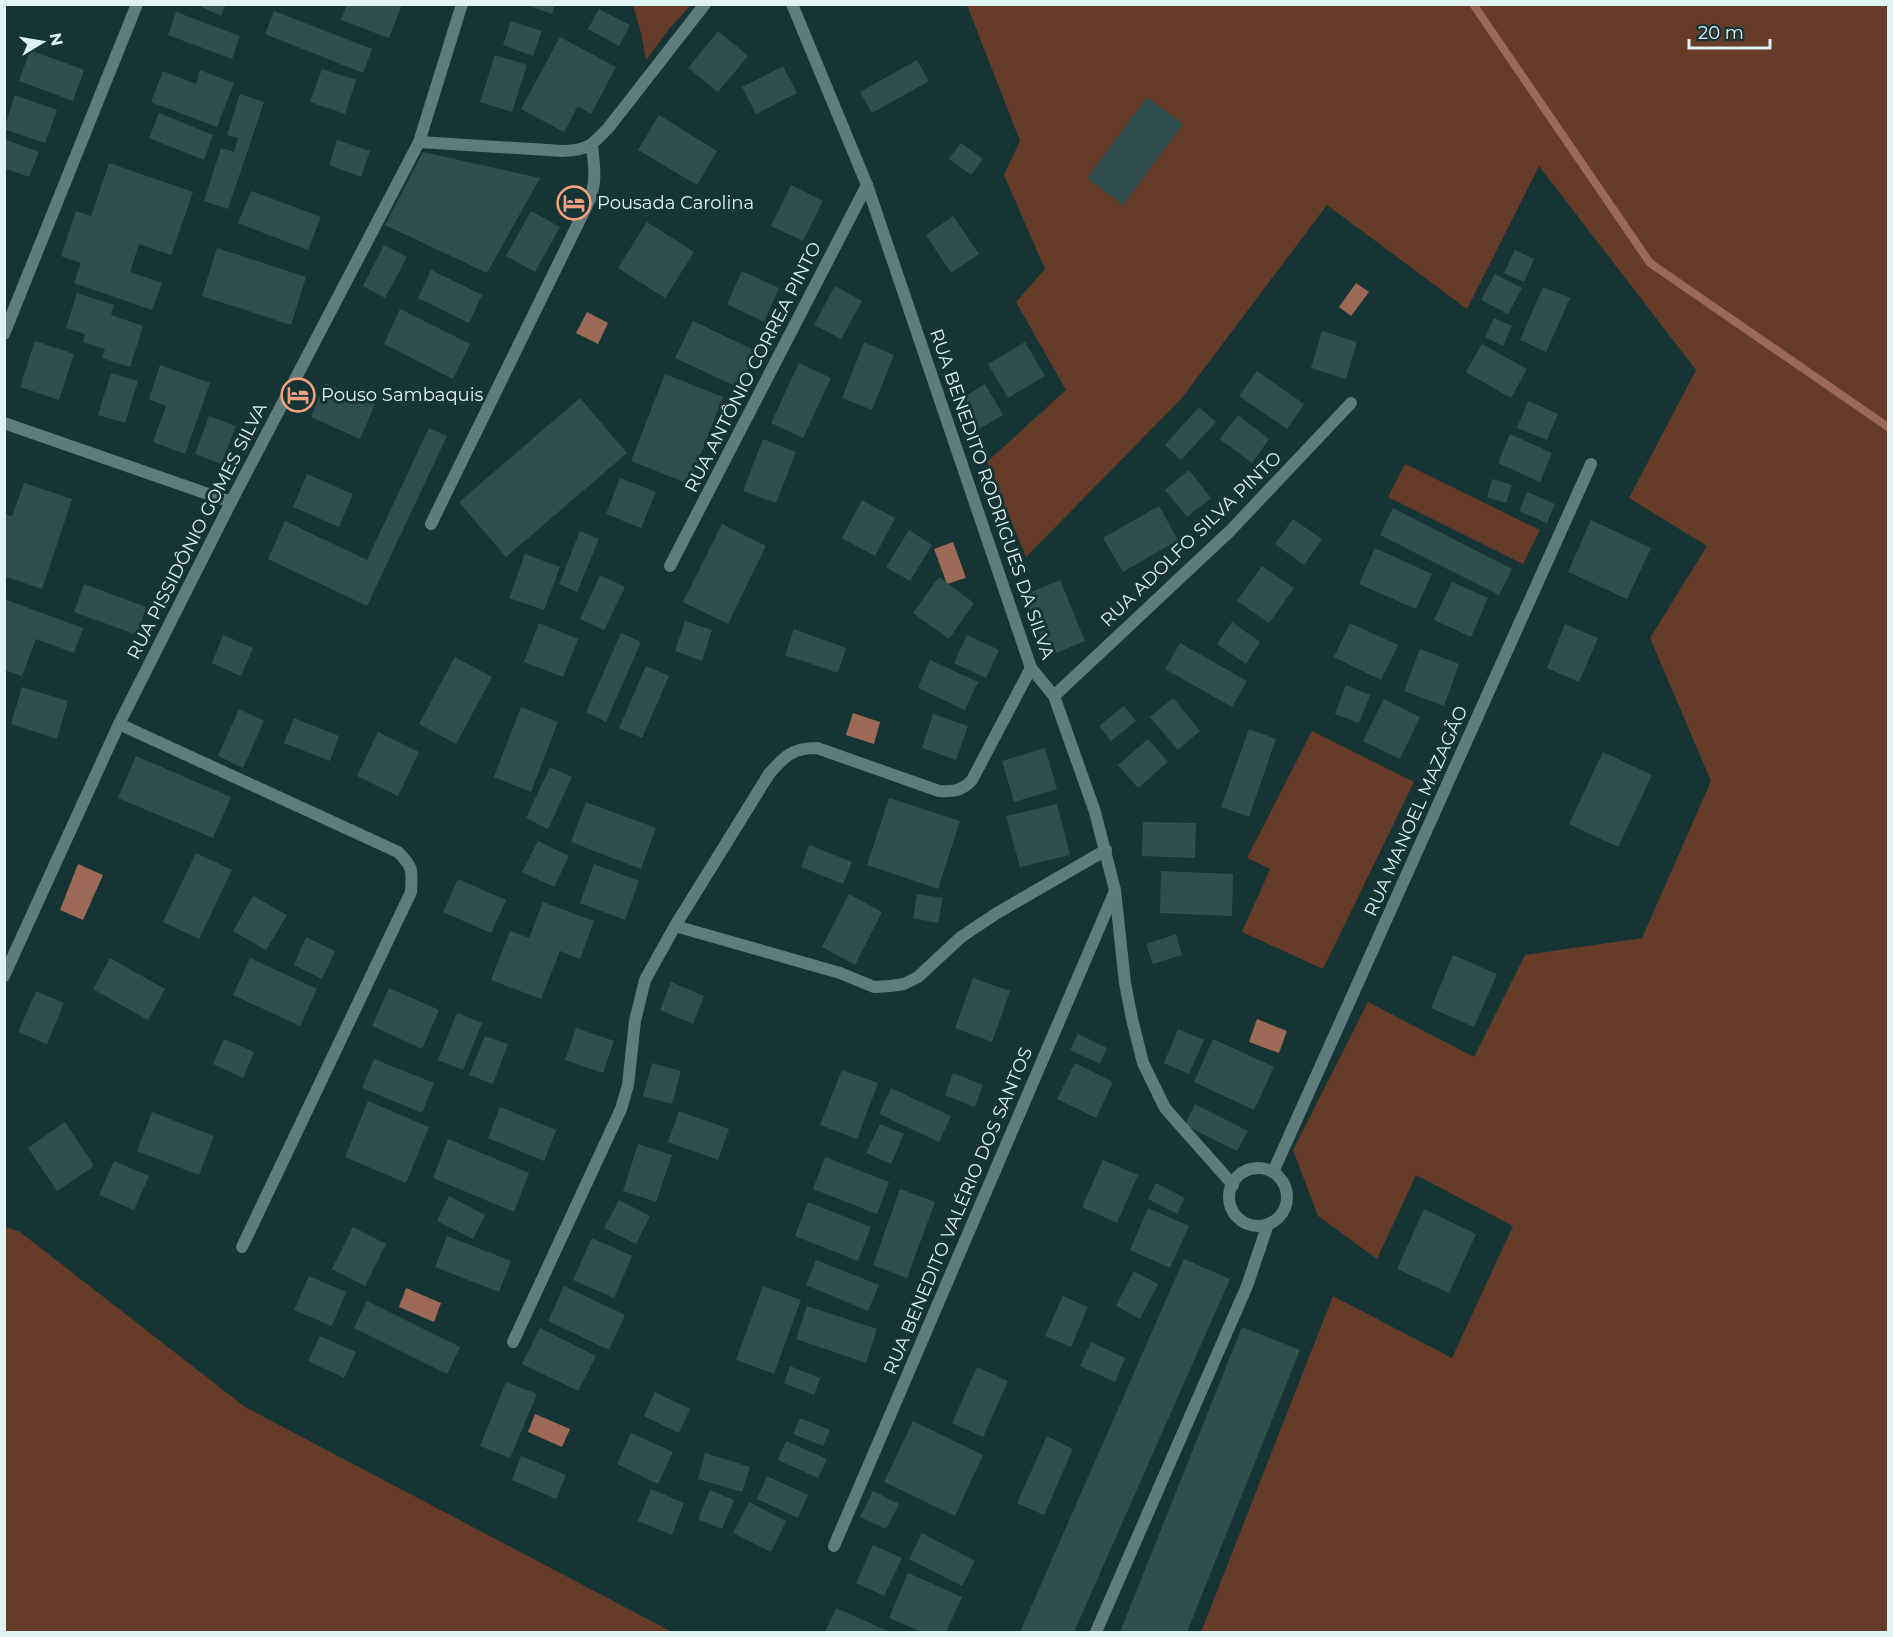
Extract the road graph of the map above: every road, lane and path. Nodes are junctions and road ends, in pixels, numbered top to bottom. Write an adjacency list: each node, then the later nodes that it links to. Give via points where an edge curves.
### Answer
1 (137, 4): 8 (street)
2 (462, 4): 5 (street, RUA PISSIDÔNIO GOMES SILVA)
3 (705, 4): 6 (street)
4 (792, 4): 7 (street, RUA BENEDITO RODRIGUES DA SILVA)
5 (419, 142): 6 (street, via 563,151); 12 (street, RUA PISSIDÔNIO GOMES SILVA)
6 (592, 146): 13 (street, via 595,172 590,199)
7 (867, 185): 14 (street, RUA ANTÔNIO CORREA PINTO); 15 (street, RUA BENEDITO RODRIGUES DA SILVA)
8 (4, 334)
9 (1351, 403): 16 (street, RUA ADOLFO SILVA PINTO, via 1230,531)
10 (4, 423): 12 (street)
11 (1592, 464): 22 (street, RUA MANOEL MAZAGÃO)
12 (231, 502): 17 (street, RUA PISSIDÔNIO GOMES SILVA)
13 (431, 524)
14 (670, 566)
15 (1031, 668): 16 (street, RUA BENEDITO RODRIGUES DA SILVA); 20 (street, via 972,780 959,790 939,791 817,748 794,751 783,758 769,774)
16 (1054, 696): 18 (street, RUA BENEDITO RODRIGUES DA SILVA)
17 (119, 724): 21 (street, RUA PISSIDÔNIO GOMES SILVA); 25 (street, via 398,852 412,874 411,892)
18 (1106, 850): 19 (street, RUA BENEDITO RODRIGUES DA SILVA); 20 (street, via 997,913 904,984 874,987 840,973)
19 (1115, 890): 23 (street, RUA BENEDITO RODRIGUES DA SILVA, via 1125,983 1143,1063 1165,1108); 27 (street, RUA BENEDITO VALÉRIO DOS SANTOS)
20 (675, 926): 26 (street, via 645,980 621,1109)
21 (4, 976)
22 (1273, 1172): 23 (street, via 1255,1168 1238,1176); 24 (street, via 1285,1186 1287,1196 1282,1213)
23 (1233, 1185): 24 (street, via 1230,1201 1237,1216 1251,1225)
24 (1268, 1224): 28 (street, via 1247,1286)
25 (242, 1246)
26 (513, 1342)
27 (834, 1546)
28 (1096, 1632)

